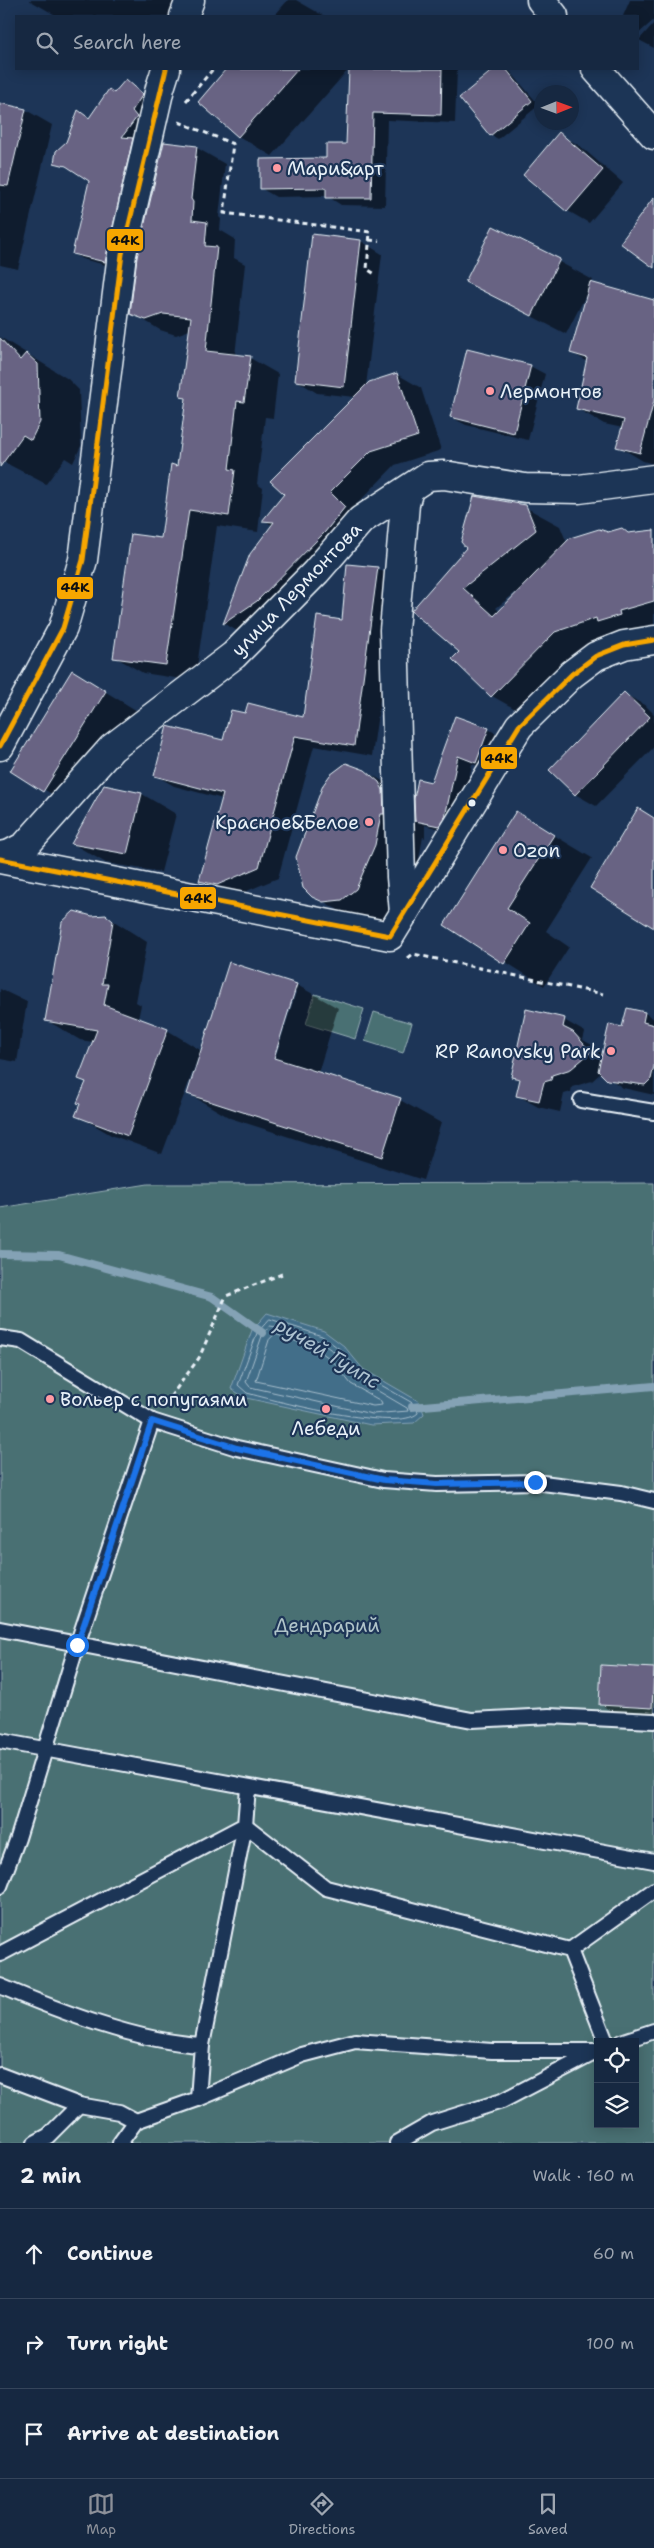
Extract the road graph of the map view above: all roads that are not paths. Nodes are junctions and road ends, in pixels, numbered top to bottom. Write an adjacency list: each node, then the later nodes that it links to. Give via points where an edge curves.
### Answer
1 (541, 0): 2 (street)
2 (553, 15)
3 (166, 70): 9 (street, via 122,254 83,560 63,628)
4 (597, 70): 5 (street)
5 (654, 135)
6 (654, 479): 7 (street, улица Лермонтова, via 579,489 534,488 444,475 428,476)
7 (409, 489): 10 (street, улица Лермонтова, via 361,520 316,572 234,655 112,748 25,846); 11 (street, via 394,630)
8 (654, 640): 11 (street, via 624,645 596,656 572,674 519,726)
9 (0, 746)
10 (0, 858): 11 (street, via 390,936)
11 (404, 913)
12 (581, 1100): 13 (lane)
13 (654, 1112)
14 (0, 1338): 15 (lane, via 21,1341)
15 (152, 1421): 16 (lane, via 237,1448 384,1480 437,1484 535,1482 621,1493); 18 (lane)
16 (654, 1501)
17 (0, 1629): 18 (lane)
18 (77, 1645): 19 (lane, via 472,1720 549,1716); 21 (lane)
19 (654, 1721)
20 (0, 1741): 21 (lane)
21 (46, 1750): 22 (lane); 25 (lane)
22 (248, 1788): 23 (lane); 24 (lane)
23 (246, 1825): 27 (lane, via 326,1888); 28 (lane); 33 (lane)
24 (654, 1861)
25 (0, 1886)
26 (654, 1890): 27 (lane)
27 (570, 1950): 31 (lane)
28 (0, 1954)
29 (0, 1986): 33 (lane, via 56,2009 164,2041)
30 (654, 2031): 32 (lane)
31 (597, 2038)
32 (633, 2038)
33 (202, 2045): 37 (lane)
34 (594, 2048): 37 (lane, via 492,2050 355,2041 302,2055)
35 (594, 2051): 42 (lane, via 502,2101 432,2124)
36 (0, 2075): 38 (lane)
37 (198, 2099): 39 (lane)
38 (79, 2104): 39 (lane, via 119,2112); 40 (lane, via 48,2136)
39 (136, 2121): 41 (lane)
40 (35, 2143)
41 (120, 2143)
42 (397, 2143)

